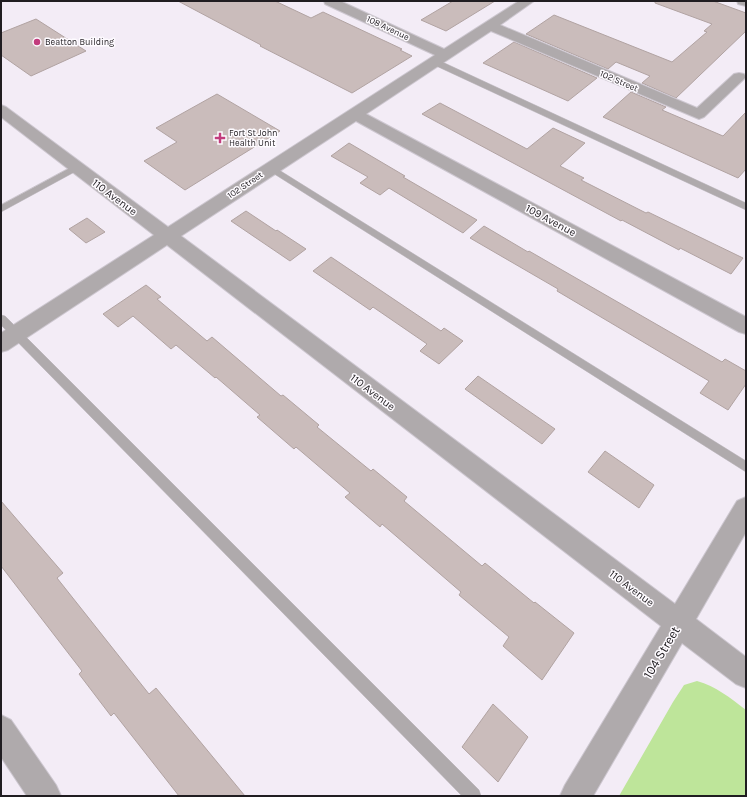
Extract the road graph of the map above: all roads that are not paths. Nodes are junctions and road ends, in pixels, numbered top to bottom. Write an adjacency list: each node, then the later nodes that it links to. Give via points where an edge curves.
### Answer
1 (330, 1): 6 (street, 108 Avenue)
2 (528, 1): 5 (street, 102 Street)
3 (743, 1): 4 (street)
4 (746, 2)
5 (490, 26): 6 (street, 102 Street); 7 (street, 102 Street, via 699,114)
6 (441, 58): 9 (street, 102 Street); 12 (lane)
7 (738, 77)
8 (1, 110): 10 (street, 110 Avenue)
9 (355, 114): 11 (street, 102 Street); 16 (street, 109 Avenue)
10 (77, 168): 13 (lane); 14 (street, 110 Avenue)
11 (271, 168): 14 (street, 102 Street); 18 (lane)
12 (746, 207)
13 (1, 209)
14 (167, 237): 17 (street, 102 Street); 20 (street, 110 Avenue)
15 (1, 319): 17 (lane)
16 (746, 326)
17 (9, 339): 24 (lane)
18 (746, 467)
19 (746, 509): 20 (street, 104 Street)
20 (678, 623): 21 (street, 110 Avenue); 25 (street, 104 Street)
21 (746, 674)
22 (1, 730): 23 (street)
23 (45, 796)
24 (473, 796)
25 (576, 796)

